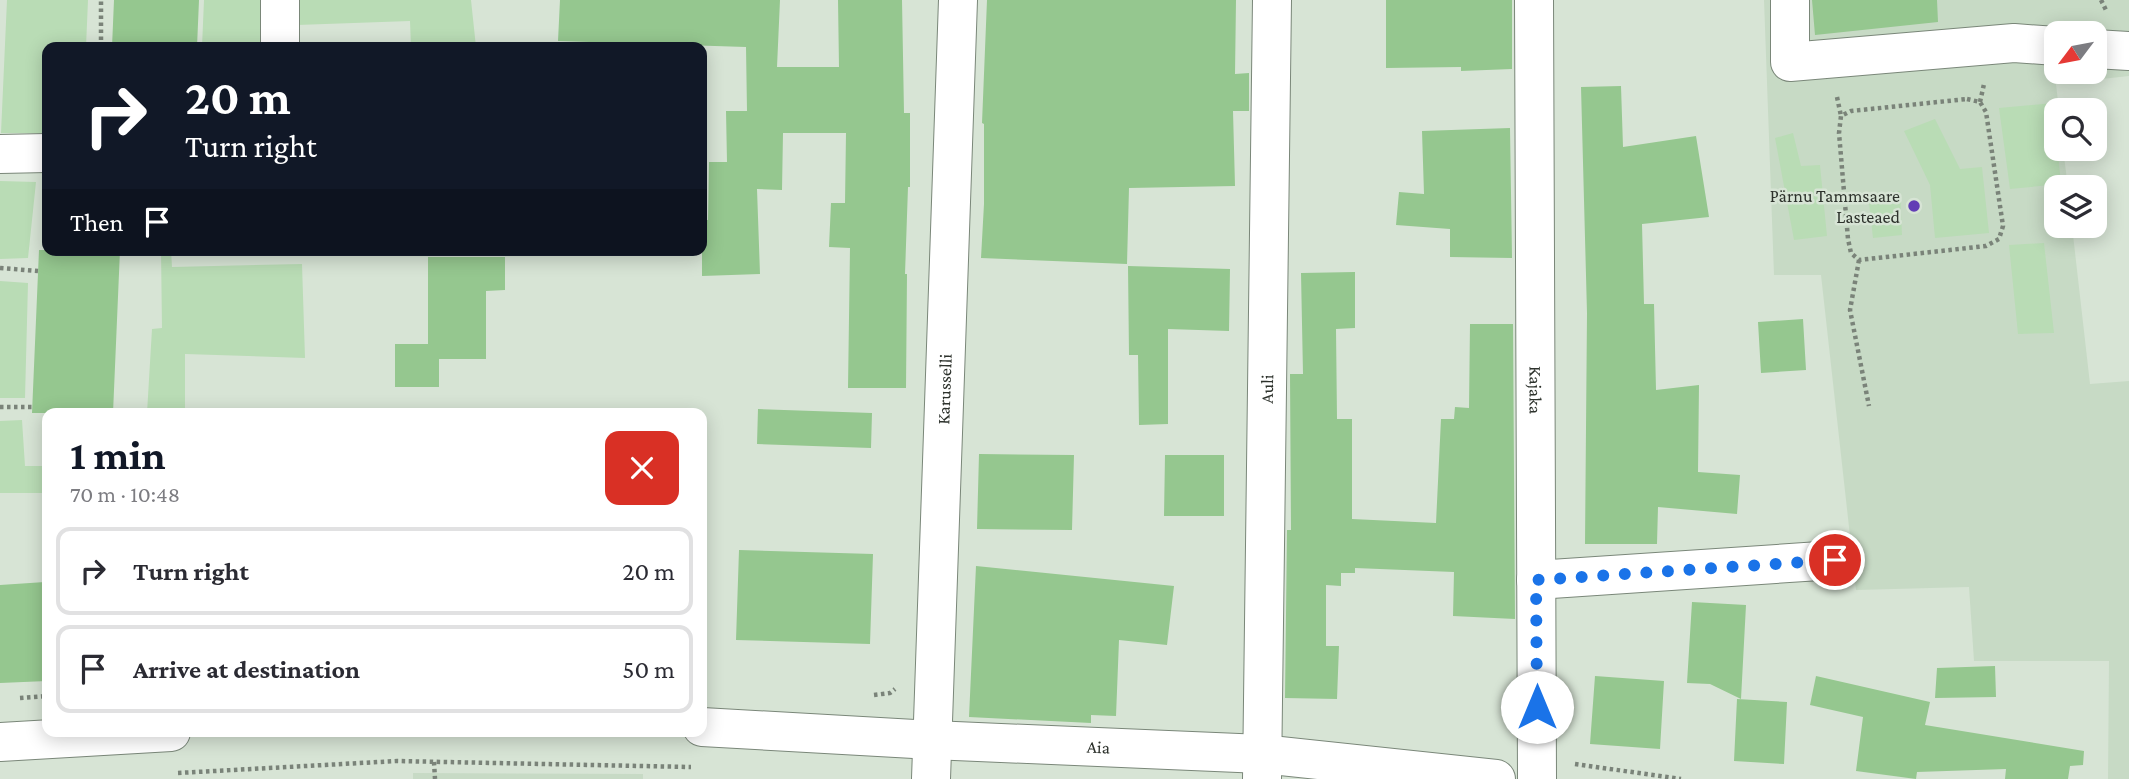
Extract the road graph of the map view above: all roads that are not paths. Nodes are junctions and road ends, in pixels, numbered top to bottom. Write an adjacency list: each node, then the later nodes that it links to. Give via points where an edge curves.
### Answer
1 (280, 0): 6 (street)
2 (958, 0): 16 (street, Karusselli)
3 (1272, 0): 18 (street, Auli)
4 (1534, 0): 13 (street, Kajaka)
5 (1790, 0): 7 (street, via 1790,62 2014,43)
6 (280, 42)
7 (2044, 45)
8 (2107, 49): 9 (street)
9 (2129, 51)
10 (42, 153): 11 (street)
11 (0, 154)
12 (1835, 560): 13 (street)
13 (1536, 580): 21 (street, Kajaka)
14 (707, 727): 16 (street, Aia)
15 (85, 737): 17 (street)
16 (932, 740): 18 (street, Aia); 19 (street, Karusselli)
17 (0, 742)
18 (1262, 766): 20 (street, Aia)
19 (931, 779)
20 (1496, 779)
21 (1537, 779)

